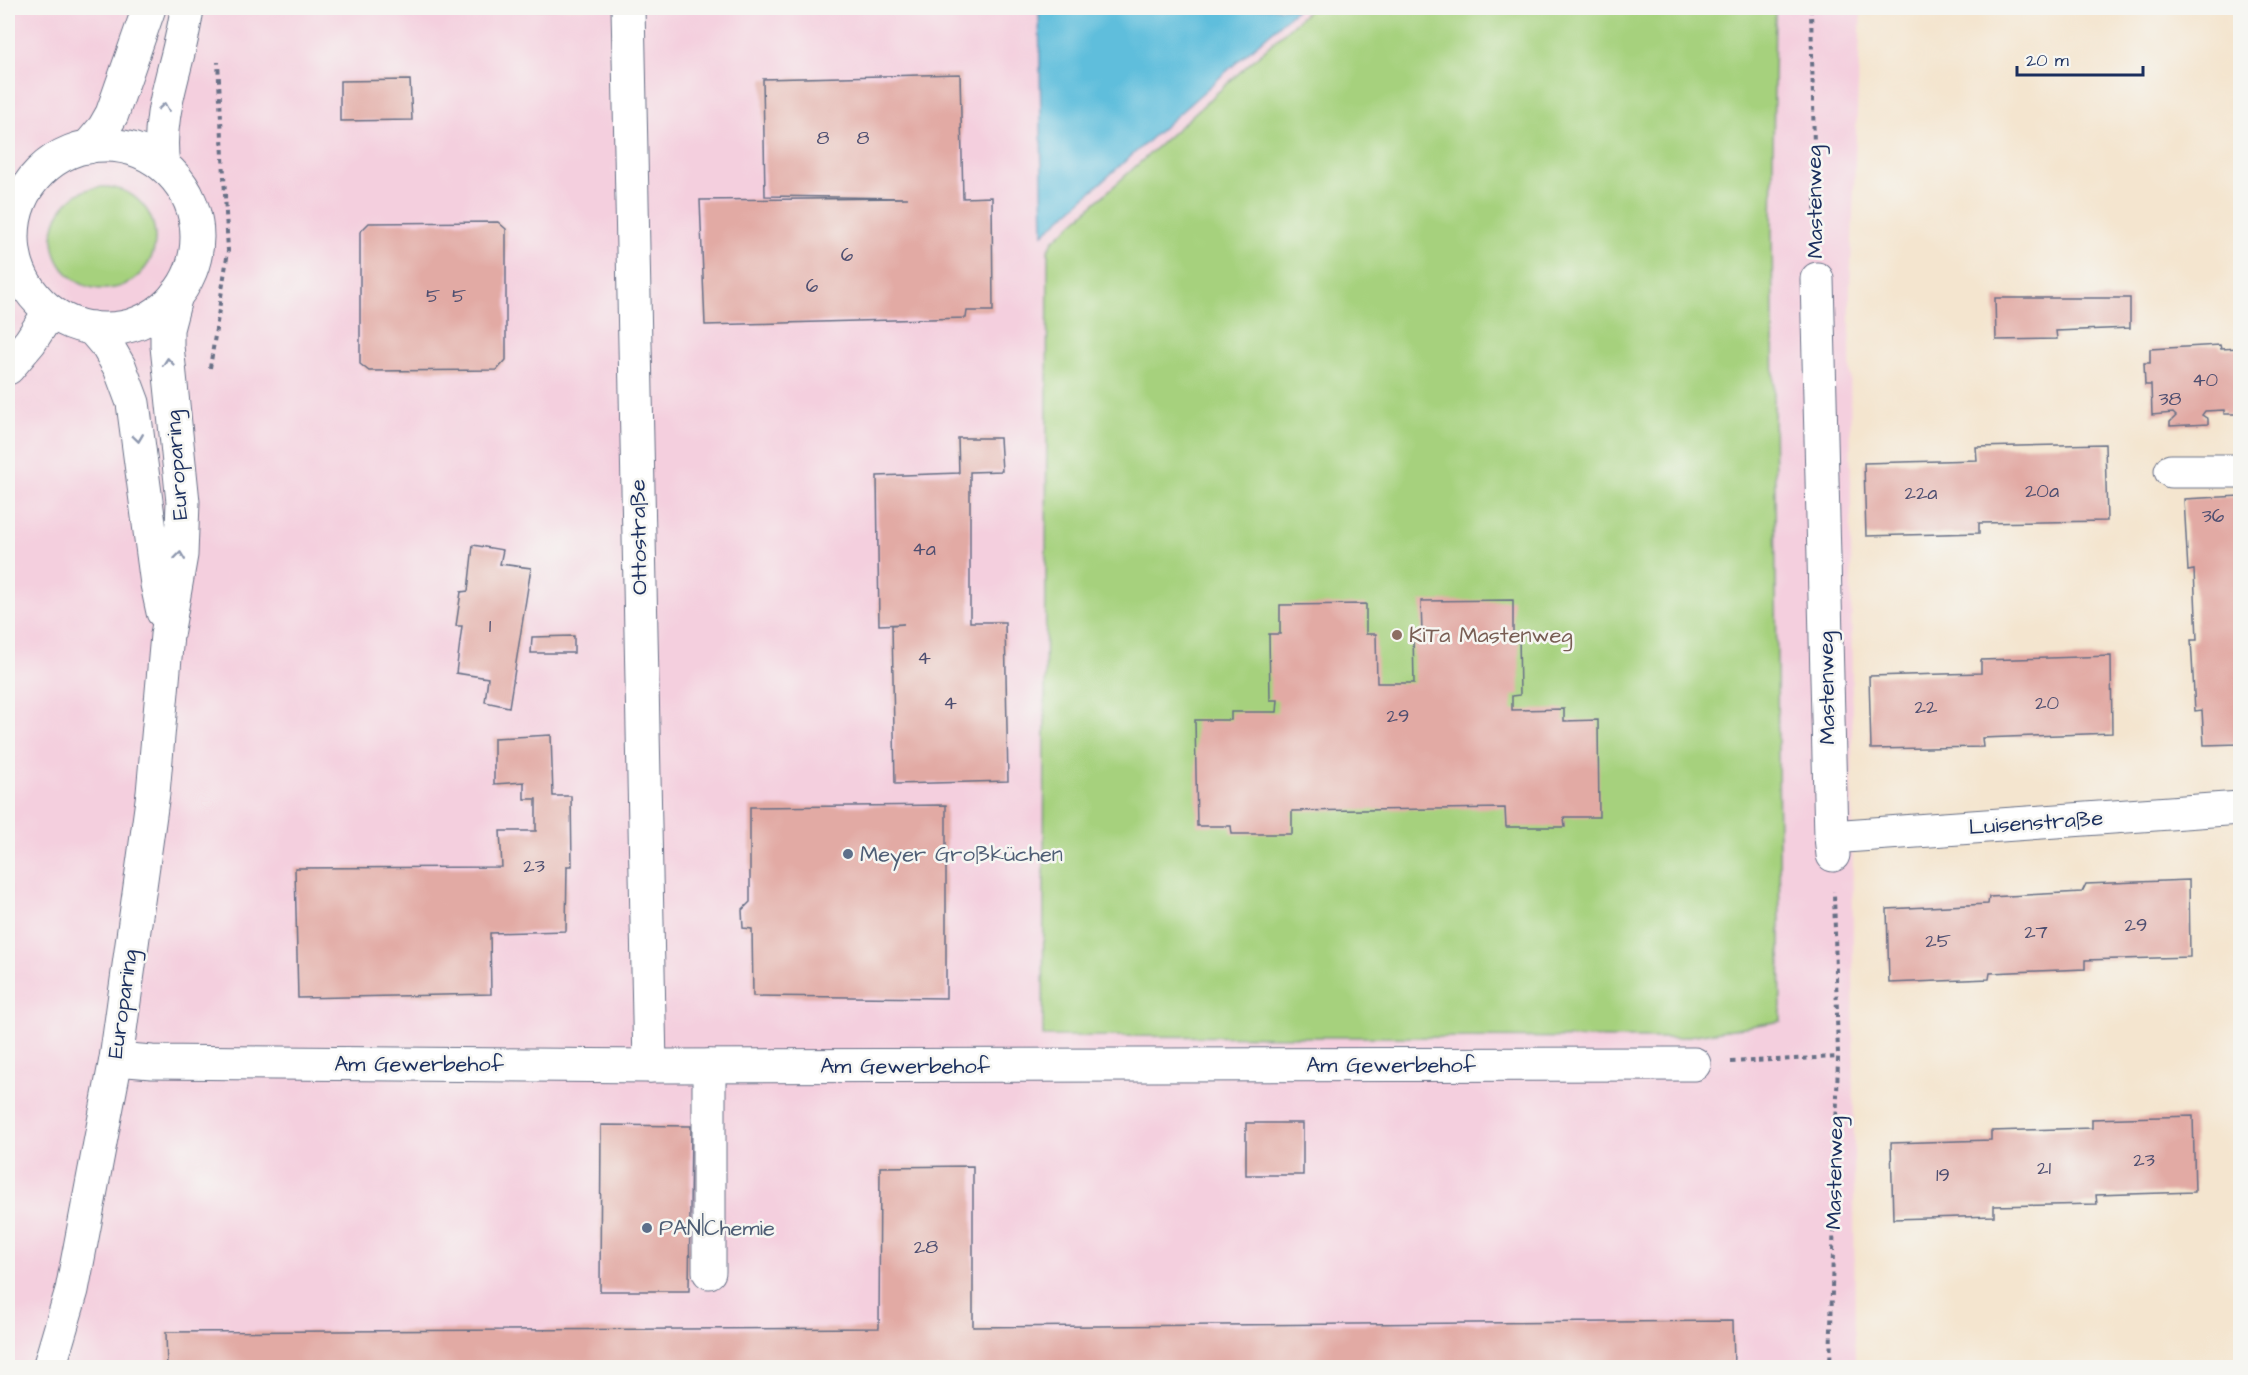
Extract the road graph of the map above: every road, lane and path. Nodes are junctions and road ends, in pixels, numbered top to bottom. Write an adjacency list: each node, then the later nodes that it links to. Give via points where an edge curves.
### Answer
1 (149, 8): 5 (street, via 112,114)
2 (187, 8): 6 (street, one-way to 2, via 162,122)
3 (628, 8): 22 (street, Ottostraße)
4 (1811, 8): 9 (path, Mastenweg)
5 (88, 147): 6 (street, Europaring, via 128,148); 7 (street, Europaring, via 48,164)
6 (163, 165): 10 (street, Europaring, via 187,195 196,222 193,261)
7 (17, 194): 8 (street, Europaring, via 13,231)
8 (16, 277): 11 (street, Europaring)
9 (1817, 279): 18 (street, Mastenweg)
10 (176, 295): 12 (street, Europaring, via 153,315 134,324); 16 (street, Europaring, one-way to 10, via 181,555 183,502 167,346)
11 (50, 311): 12 (street, Europaring); 13 (street)
12 (92, 328): 16 (street, Europaring, one-way to 16, via 120,368 133,403)
13 (8, 368)
14 (2171, 471): 15 (street)
15 (2241, 471)
16 (167, 635): 20 (street, Europaring, via 153,792)
17 (2241, 808): 18 (street, Luisenstraße)
18 (1832, 846): 19 (path, Mastenweg)
19 (1838, 1057): 21 (path); 26 (path, Mastenweg)
20 (116, 1059): 22 (street, Am Gewerbehof); 25 (street, Europaring, via 72,1290)
21 (1694, 1064): 23 (street, Am Gewerbehof)
22 (650, 1066): 23 (street, Am Gewerbehof)
23 (709, 1066): 24 (street)
24 (709, 1272)
25 (49, 1368)
26 (1830, 1368)

